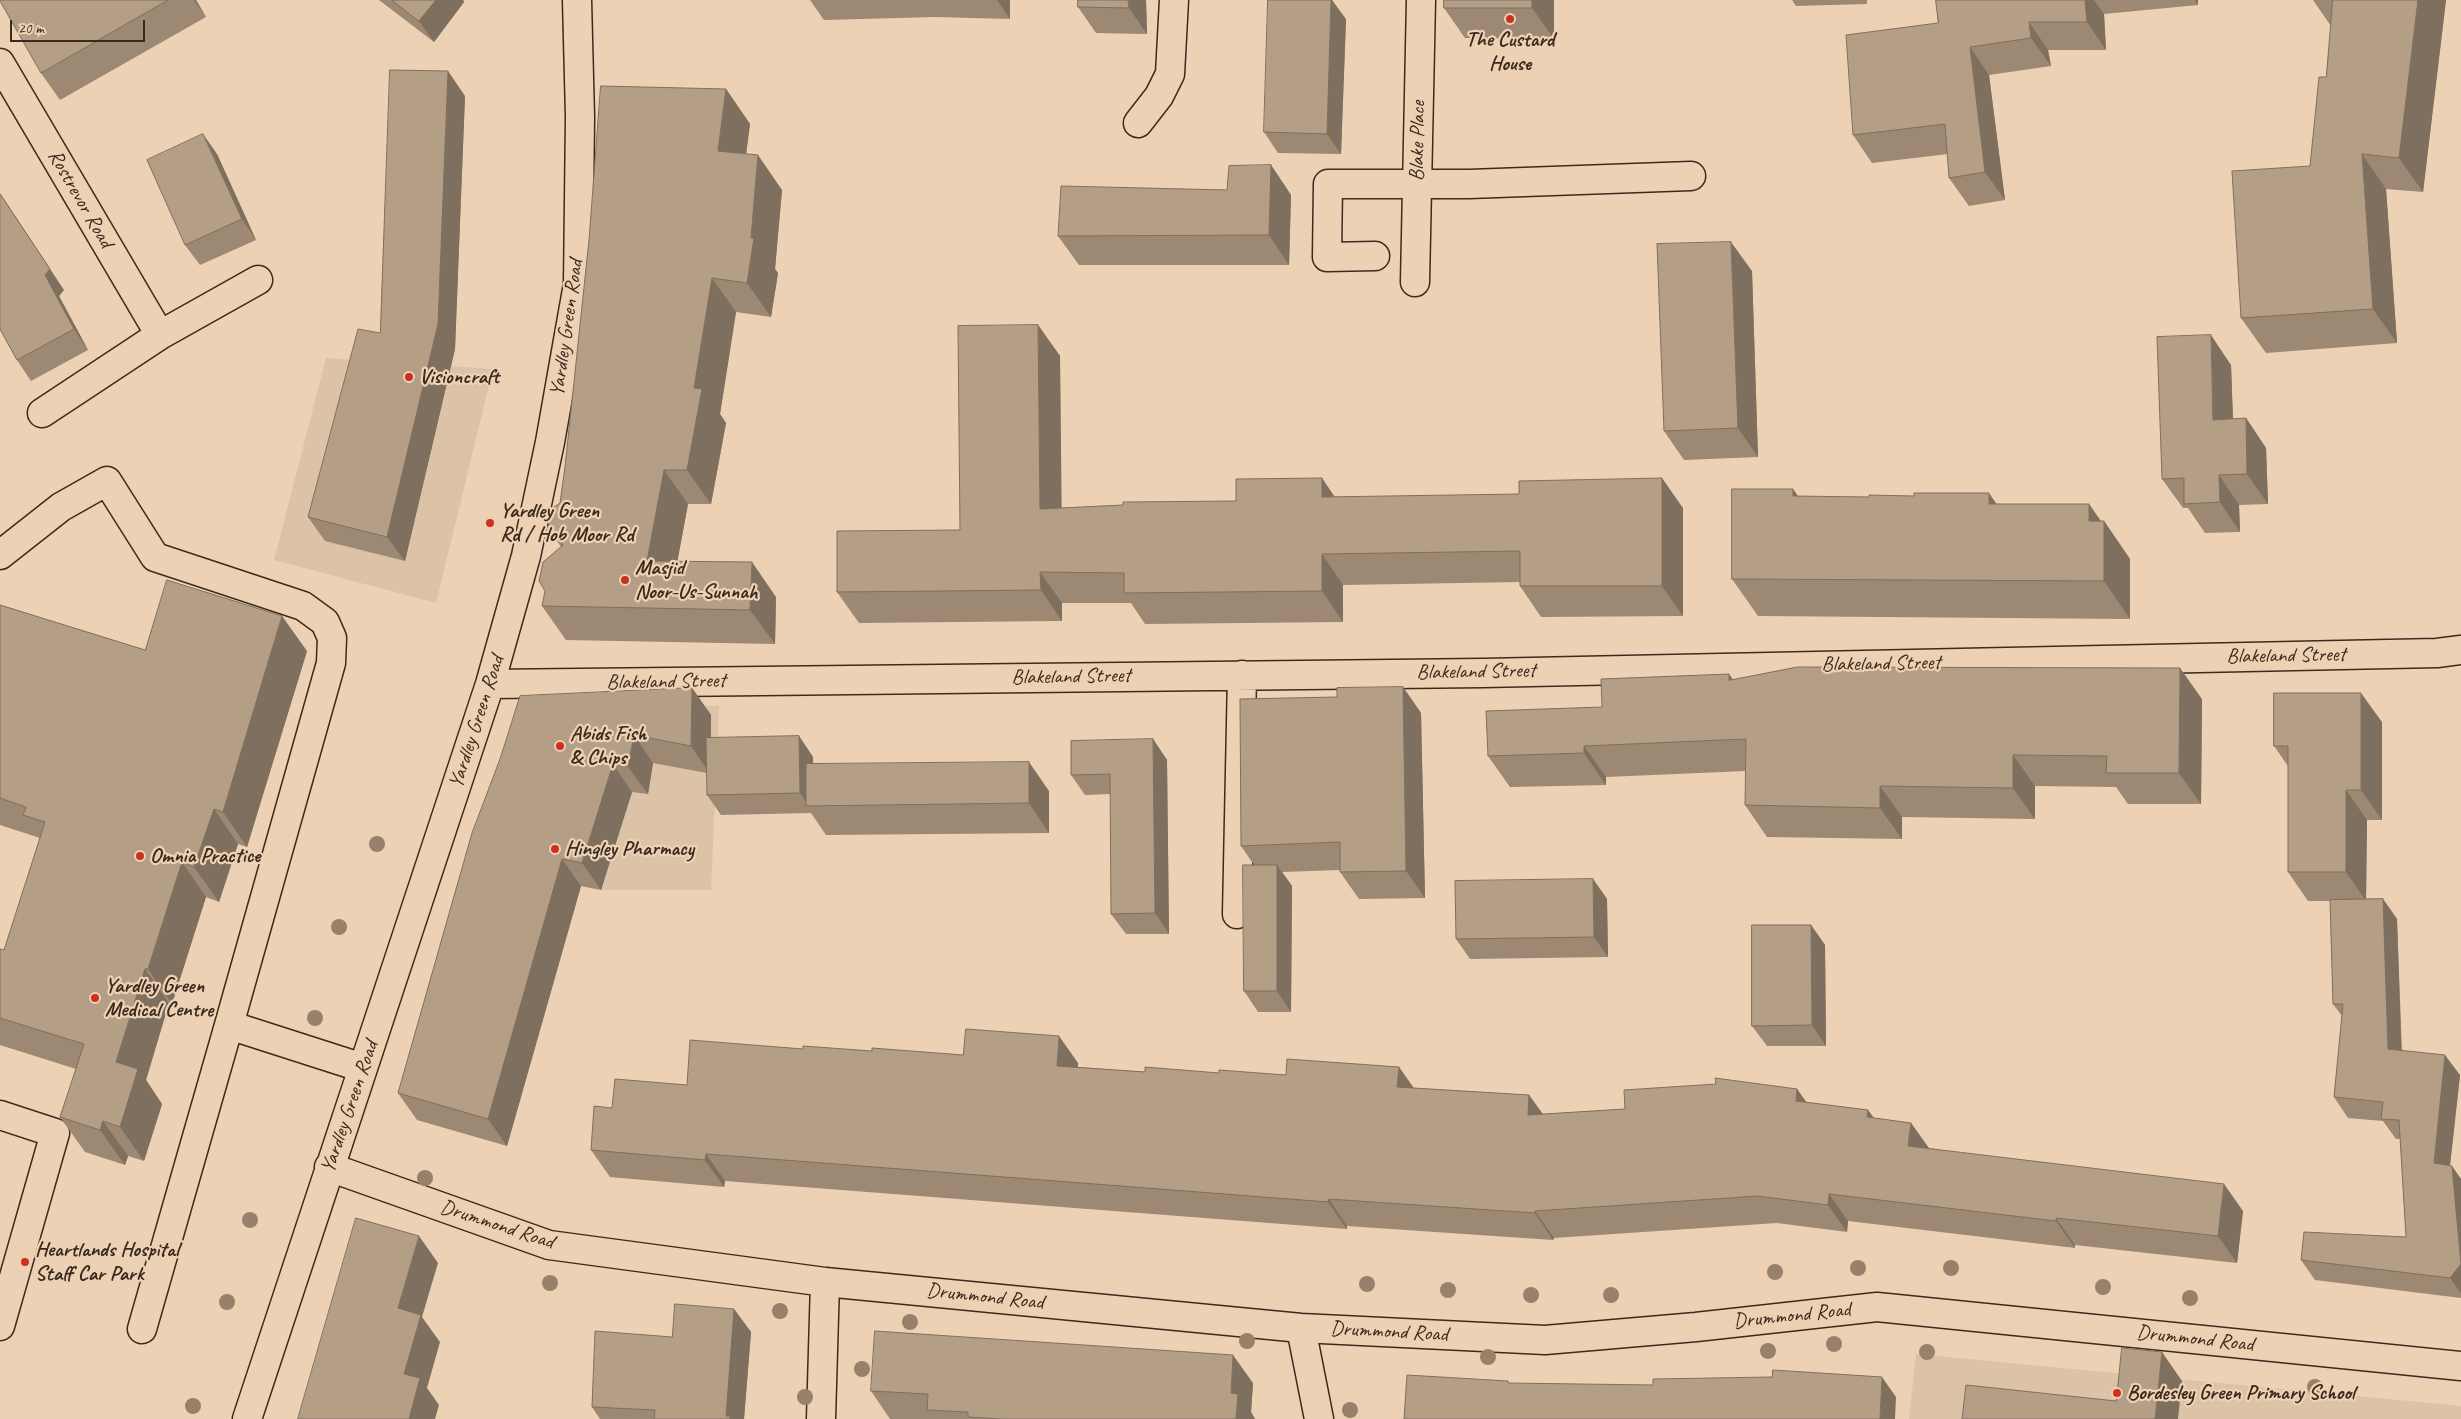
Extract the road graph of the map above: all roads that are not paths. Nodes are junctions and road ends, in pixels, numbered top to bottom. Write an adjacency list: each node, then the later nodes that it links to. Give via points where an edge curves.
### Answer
1 (577, 0): 16 (street, Yardley Green Road, via 580,117 578,284 526,556)
2 (1174, 0): 5 (street, via 1170,74 1159,96)
3 (1421, 0): 7 (street, Blake Place)
4 (0, 63): 11 (street, Rostrevor Road)
5 (1138, 123)
6 (1691, 176): 7 (street)
7 (1417, 184): 8 (street, via 1328,184 1327,257); 10 (street, Blake Place)
8 (1375, 256)
9 (258, 280): 11 (street)
10 (1415, 282)
11 (160, 336): 12 (street)
12 (42, 413)
13 (0, 555): 18 (street, via 61,506 107,481 155,557 303,606 324,622 332,638 331,662)
14 (2461, 650): 15 (street, Blakeland Street)
15 (1242, 675): 16 (street, Blakeland Street); 17 (street)
16 (490, 684): 19 (street, Yardley Green Road)
17 (1237, 914)
18 (229, 1025): 19 (street); 25 (street)
19 (363, 1068): 21 (street, Yardley Green Road)
20 (0, 1115): 23 (street, via 55,1132)
21 (329, 1167): 22 (street, Drummond Road, via 549,1245); 27 (street, Yardley Green Road)
22 (825, 1282): 24 (street, Drummond Road); 28 (street)
23 (0, 1326)
24 (1301, 1328): 26 (street, Drummond Road, via 1545,1340 1877,1307); 29 (street)
25 (142, 1329)
26 (2461, 1366)
27 (247, 1419)
28 (820, 1419)
29 (1319, 1419)

